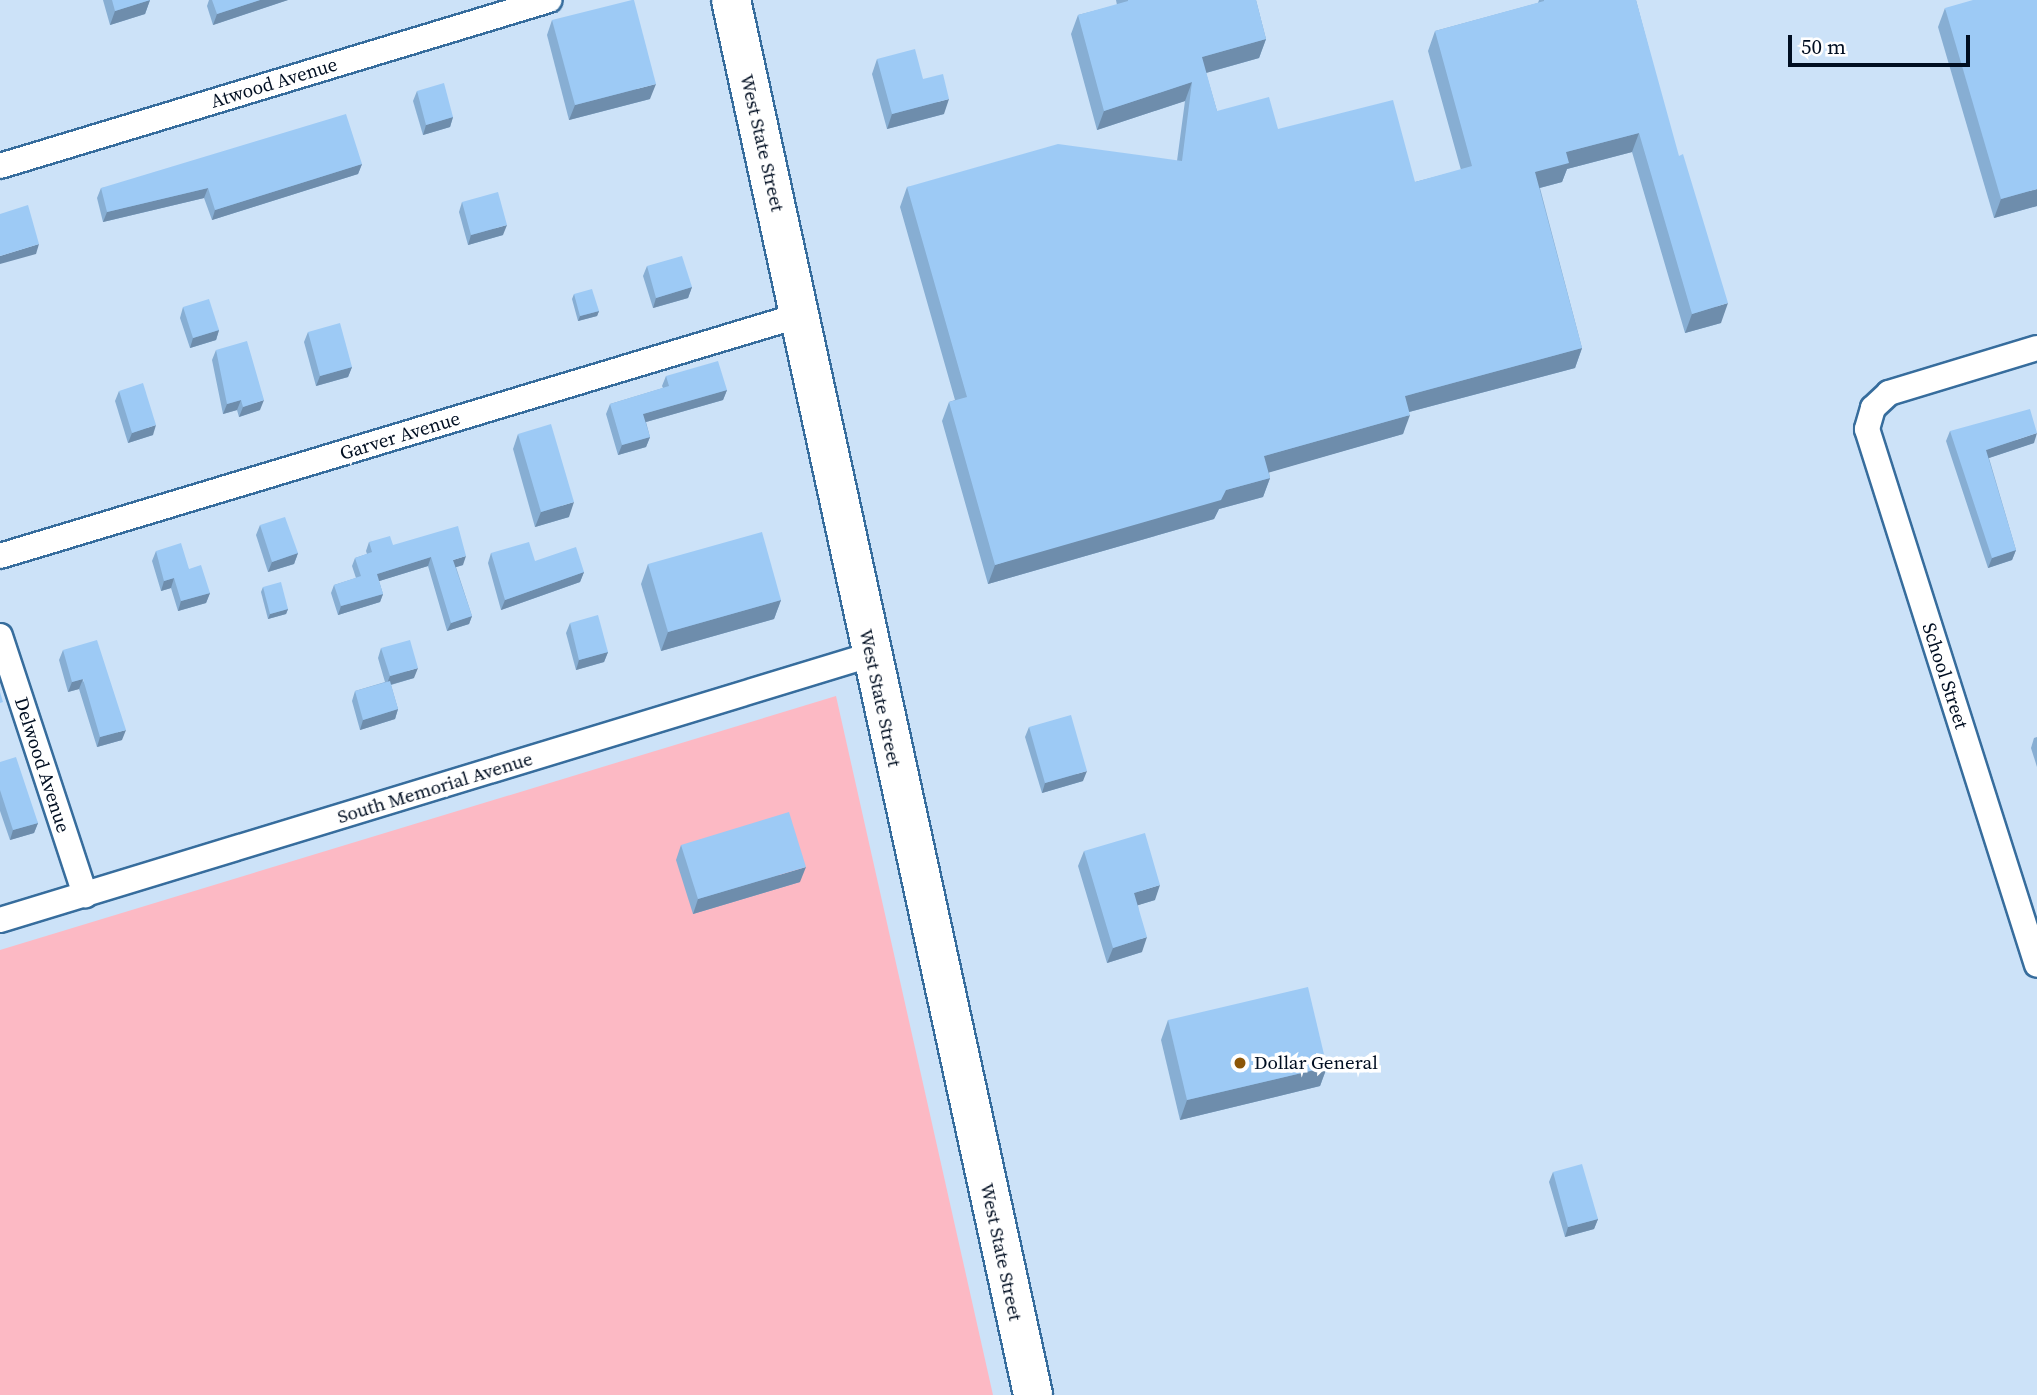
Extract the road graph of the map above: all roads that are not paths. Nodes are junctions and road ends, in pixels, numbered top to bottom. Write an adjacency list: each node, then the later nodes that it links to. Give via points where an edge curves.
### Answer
1 (549, 0): 3 (street, Atwood Avenue)
2 (731, 0): 4 (main road, West State Street)
3 (0, 166)
4 (801, 315): 6 (street, Garver Avenue); 8 (main road, West State Street)
5 (2037, 348): 11 (street, School Street, via 1889,393 1873,408 1867,429)
6 (0, 556)
7 (0, 636): 9 (street, Delwood Avenue)
8 (870, 656): 9 (street, South Memorial Avenue); 12 (main road, West State Street)
9 (85, 895): 10 (street, South Memorial Avenue)
10 (0, 920)
11 (2037, 965)
12 (1032, 1395)

